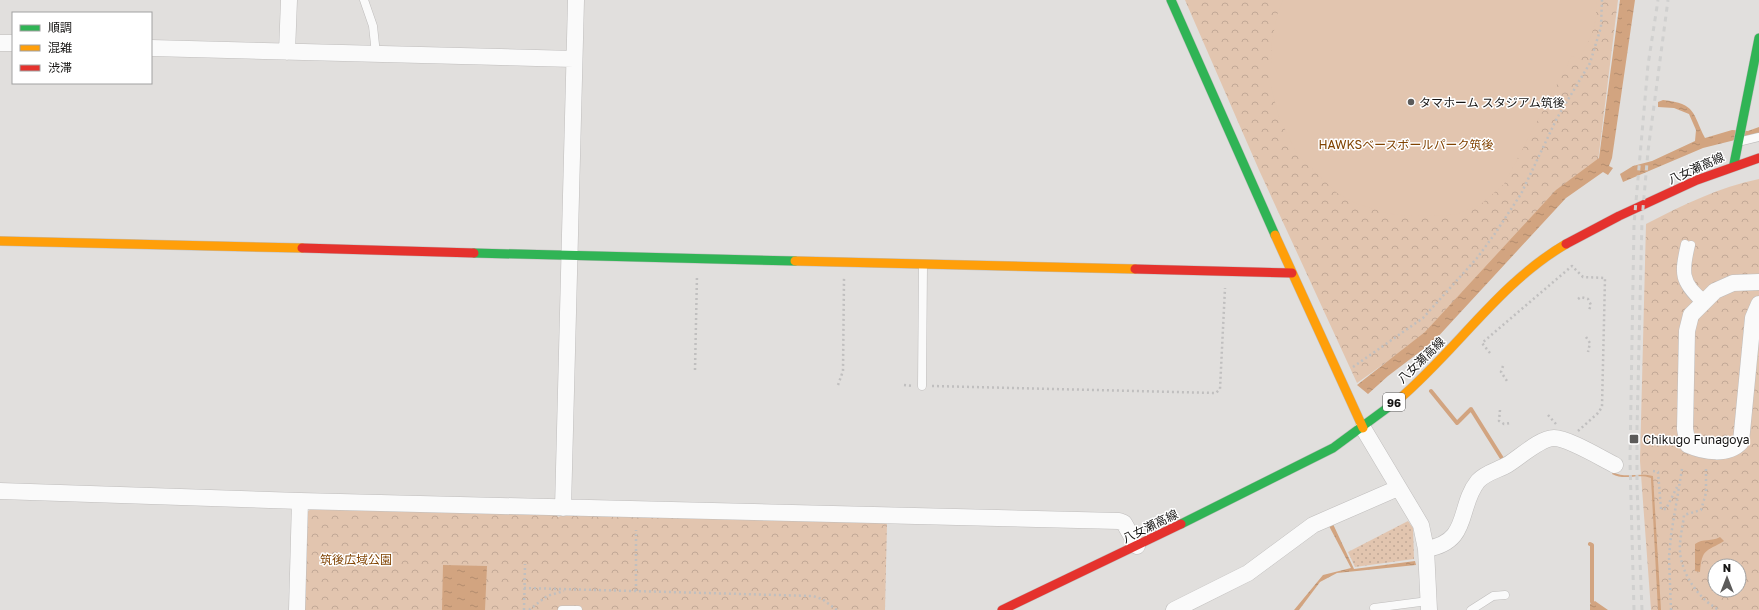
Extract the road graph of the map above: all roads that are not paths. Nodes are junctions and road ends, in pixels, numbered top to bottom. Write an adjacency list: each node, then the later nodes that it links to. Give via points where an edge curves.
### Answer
1 (289, 0): 9 (street)
2 (364, 0): 10 (lane, via 373,26)
3 (576, 0): 11 (street)
4 (1171, 0): 20 (street)
5 (1759, 38): 13 (street)
6 (0, 43): 7 (street)
7 (12, 44)
8 (152, 48): 9 (street)
9 (287, 52): 10 (street)
10 (376, 54): 11 (street)
11 (574, 59): 18 (street)
12 (1759, 137): 13 (lane)
13 (1737, 143): 15 (street)
14 (1759, 158): 15 (street, 八女瀬高線 / 96)
15 (1734, 164): 25 (street, 八女瀬高線 / 96, via 1605,222 1536,264 1504,290 1416,383)
16 (0, 241): 18 (street)
17 (1688, 245): 22 (lane, via 1680,268 1681,277 1684,288)
18 (570, 256): 19 (street); 30 (street)
19 (923, 264): 20 (street); 24 (lane)
20 (1292, 273): 25 (street)
21 (1759, 282): 22 (street, via 1733,283 1714,291)
22 (1703, 302): 23 (street, via 1691,315 1687,331 1685,429 1688,445 1701,451 1727,451 1741,442 1753,318)
23 (1759, 304)
24 (922, 386)
25 (1363, 428): 27 (street); 31 (street, 八女瀬高線 / 96, via 1333,448)
26 (1615, 465): 32 (street, via 1565,440 1544,440 1479,481 1472,490 1459,529 1451,539 1438,547)
27 (1398, 488): 32 (street, via 1421,525); 34 (street, via 1313,525 1248,573)
28 (0, 491): 29 (street)
29 (300, 501): 30 (street); 37 (street)
30 (563, 508): 31 (street, via 1119,521 1124,523)
31 (1137, 546): 40 (street, 八女瀬高線 / 96)
32 (1426, 548): 35 (street)
33 (1505, 595): 42 (lane, via 1493,596)
34 (1198, 605): 41 (street)
35 (1429, 606): 36 (lane)
36 (1374, 608)
37 (297, 610)
38 (562, 610): 39 (lane)
39 (578, 610)
40 (1002, 610)
41 (1174, 610)
42 (1471, 610)

